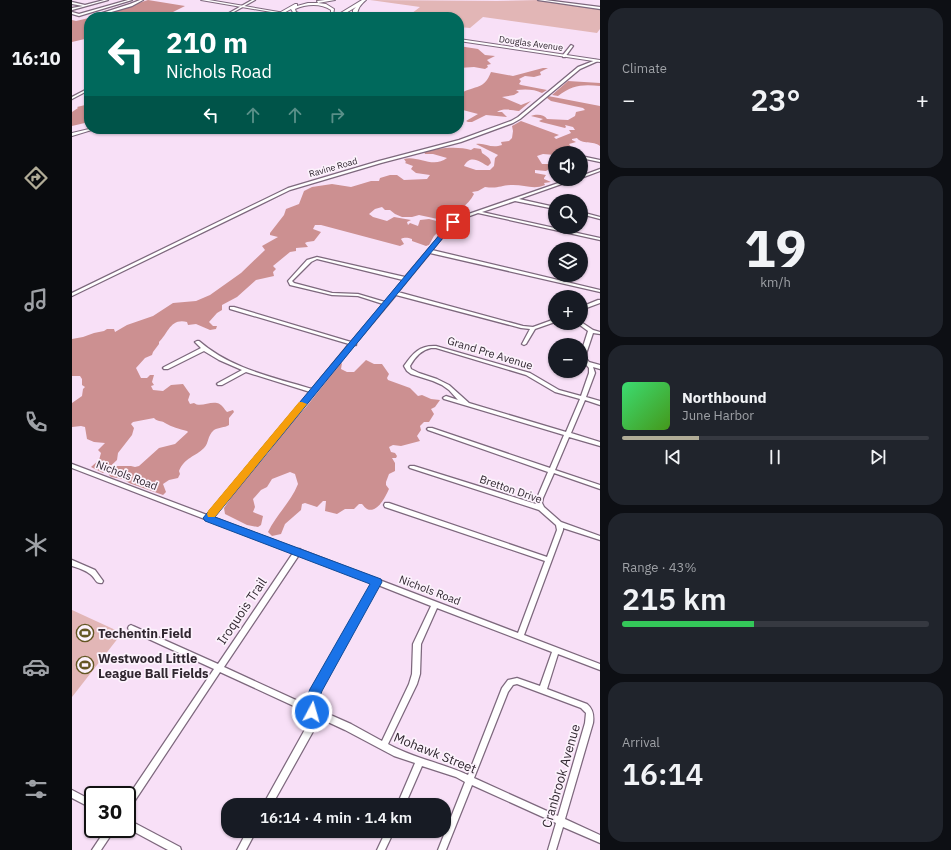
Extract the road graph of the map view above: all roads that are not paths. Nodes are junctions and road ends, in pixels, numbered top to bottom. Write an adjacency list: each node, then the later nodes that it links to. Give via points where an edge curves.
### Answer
1 (107, 0): 11 (street)
2 (131, 0): 16 (street)
3 (142, 0): 17 (street)
4 (203, 0): 12 (main road)
5 (254, 0): 12 (street)
6 (333, 0): 20 (highway, via 298,4)
7 (355, 0): 23 (highway)
8 (364, 0): 24 (highway); 25 (highway)
9 (539, 0): 13 (street)
10 (72, 3): 11 (street)
11 (86, 5): 14 (street)
12 (241, 7): 18 (street); 19 (main road)
13 (600, 8)
14 (72, 9)
15 (293, 10): 21 (highway); 22 (highway, via 306,5 322,5 332,9)
16 (89, 12)
17 (106, 12)
18 (232, 12)
19 (271, 12)
20 (286, 12)
21 (288, 12)
22 (331, 12)
23 (336, 12)
24 (344, 12)
25 (355, 12)
26 (72, 13): 27 (street)
27 (84, 14)
28 (464, 41): 30 (main road, Douglas Avenue)
29 (572, 46): 30 (street)
30 (564, 56): 31 (main road, Douglas Avenue)
31 (598, 61): 53 (street, Ravine Road, via 579,68 512,122 460,141 289,189)
32 (84, 92): 33 (street)
33 (72, 98)
34 (84, 126): 35 (highway)
35 (72, 130)
36 (84, 132): 37 (highway)
37 (72, 135)
38 (588, 158): 39 (street)
39 (600, 161)
40 (600, 170): 41 (street)
41 (588, 174)
42 (553, 186): 43 (street)
43 (515, 199): 44 (street); 45 (street)
44 (548, 206)
45 (476, 212): 48 (street); 49 (street, via 456,220)
46 (588, 215): 47 (street)
47 (600, 218)
48 (600, 239)
49 (429, 251): 50 (street); 51 (street)
50 (406, 279): 52 (street); 55 (street, via 314,259 304,265 290,283 324,292 358,295)
51 (600, 291)
52 (395, 293): 55 (street); 59 (street)
53 (72, 295)
54 (600, 301): 56 (street)
55 (386, 304): 65 (street)
56 (588, 306)
57 (232, 308): 65 (street)
58 (548, 322): 59 (street)
59 (532, 328): 66 (street)
60 (588, 329): 61 (street)
61 (591, 331): 62 (street); 63 (street)
62 (600, 333)
63 (588, 340)
64 (197, 342): 67 (street)
65 (354, 344): 73 (street)
66 (524, 344)
67 (204, 349): 70 (street); 71 (street)
68 (588, 364): 69 (street); 75 (street, via 592,373)
69 (600, 367)
70 (166, 368)
71 (246, 370): 72 (street); 73 (street)
72 (220, 384)
73 (313, 391): 87 (street)
74 (446, 398): 77 (street)
75 (583, 398): 76 (street, Grand Pre Avenue); 77 (street, Grand Pre Avenue, via 557,391 528,374 443,350 426,347 418,352 407,366 408,370 446,384); 79 (street)
76 (600, 403)
77 (468, 405): 79 (street)
78 (430, 429): 83 (street)
79 (568, 434): 80 (street); 83 (street)
80 (600, 444)
81 (72, 466): 87 (street, Nichols Road)
82 (412, 466): 86 (street, Bretton Drive)
83 (553, 470): 84 (street); 86 (street, via 540,501)
84 (600, 487)
85 (387, 505): 91 (street)
86 (541, 508): 88 (street, Bretton Drive)
87 (208, 518): 90 (street, Nichols Road)
88 (559, 524): 89 (street, Bretton Drive); 91 (street, via 560,530)
89 (600, 538)
90 (298, 551): 94 (street, Nichols Road); 100 (street, Iroquois Trail)
91 (549, 560): 97 (street)
92 (72, 563): 93 (street, via 93,572)
93 (100, 581)
94 (377, 582): 95 (street, Nichols Road); 102 (street, via 316,689)
95 (435, 604): 97 (street, Nichols Road); 103 (street, via 417,644 414,679)
96 (131, 628): 100 (street, Mohawk Street)
97 (520, 637): 98 (street, Nichols Road)
98 (556, 651): 99 (street, Nichols Road); 101 (street)
99 (600, 667)
100 (219, 668): 102 (street, Mohawk Street); 106 (street, Iroquois Trail)
101 (543, 690): 105 (street, via 517,681 506,686); 111 (street, Cranbrook Avenue, via 584,706 590,714)
102 (312, 712): 103 (street, Mohawk Street); 108 (street, via 312,725)
103 (384, 746): 104 (street, Mohawk Street)
104 (420, 761): 105 (street, Mohawk Street); 109 (street)
105 (470, 780): 111 (street, Mohawk Street); 121 (street)
106 (136, 792)
107 (72, 794): 110 (street)
108 (271, 798)
109 (404, 798)
110 (84, 800)
111 (561, 821): 116 (street, Mohawk Street); 122 (street, Cranbrook Avenue)
112 (136, 829): 118 (street)
113 (105, 838): 117 (street)
114 (248, 838): 119 (street)
115 (387, 838): 120 (street)
116 (600, 839)
117 (96, 850)
118 (177, 850)
119 (241, 850)
120 (381, 850)
121 (442, 850)
122 (552, 850)

